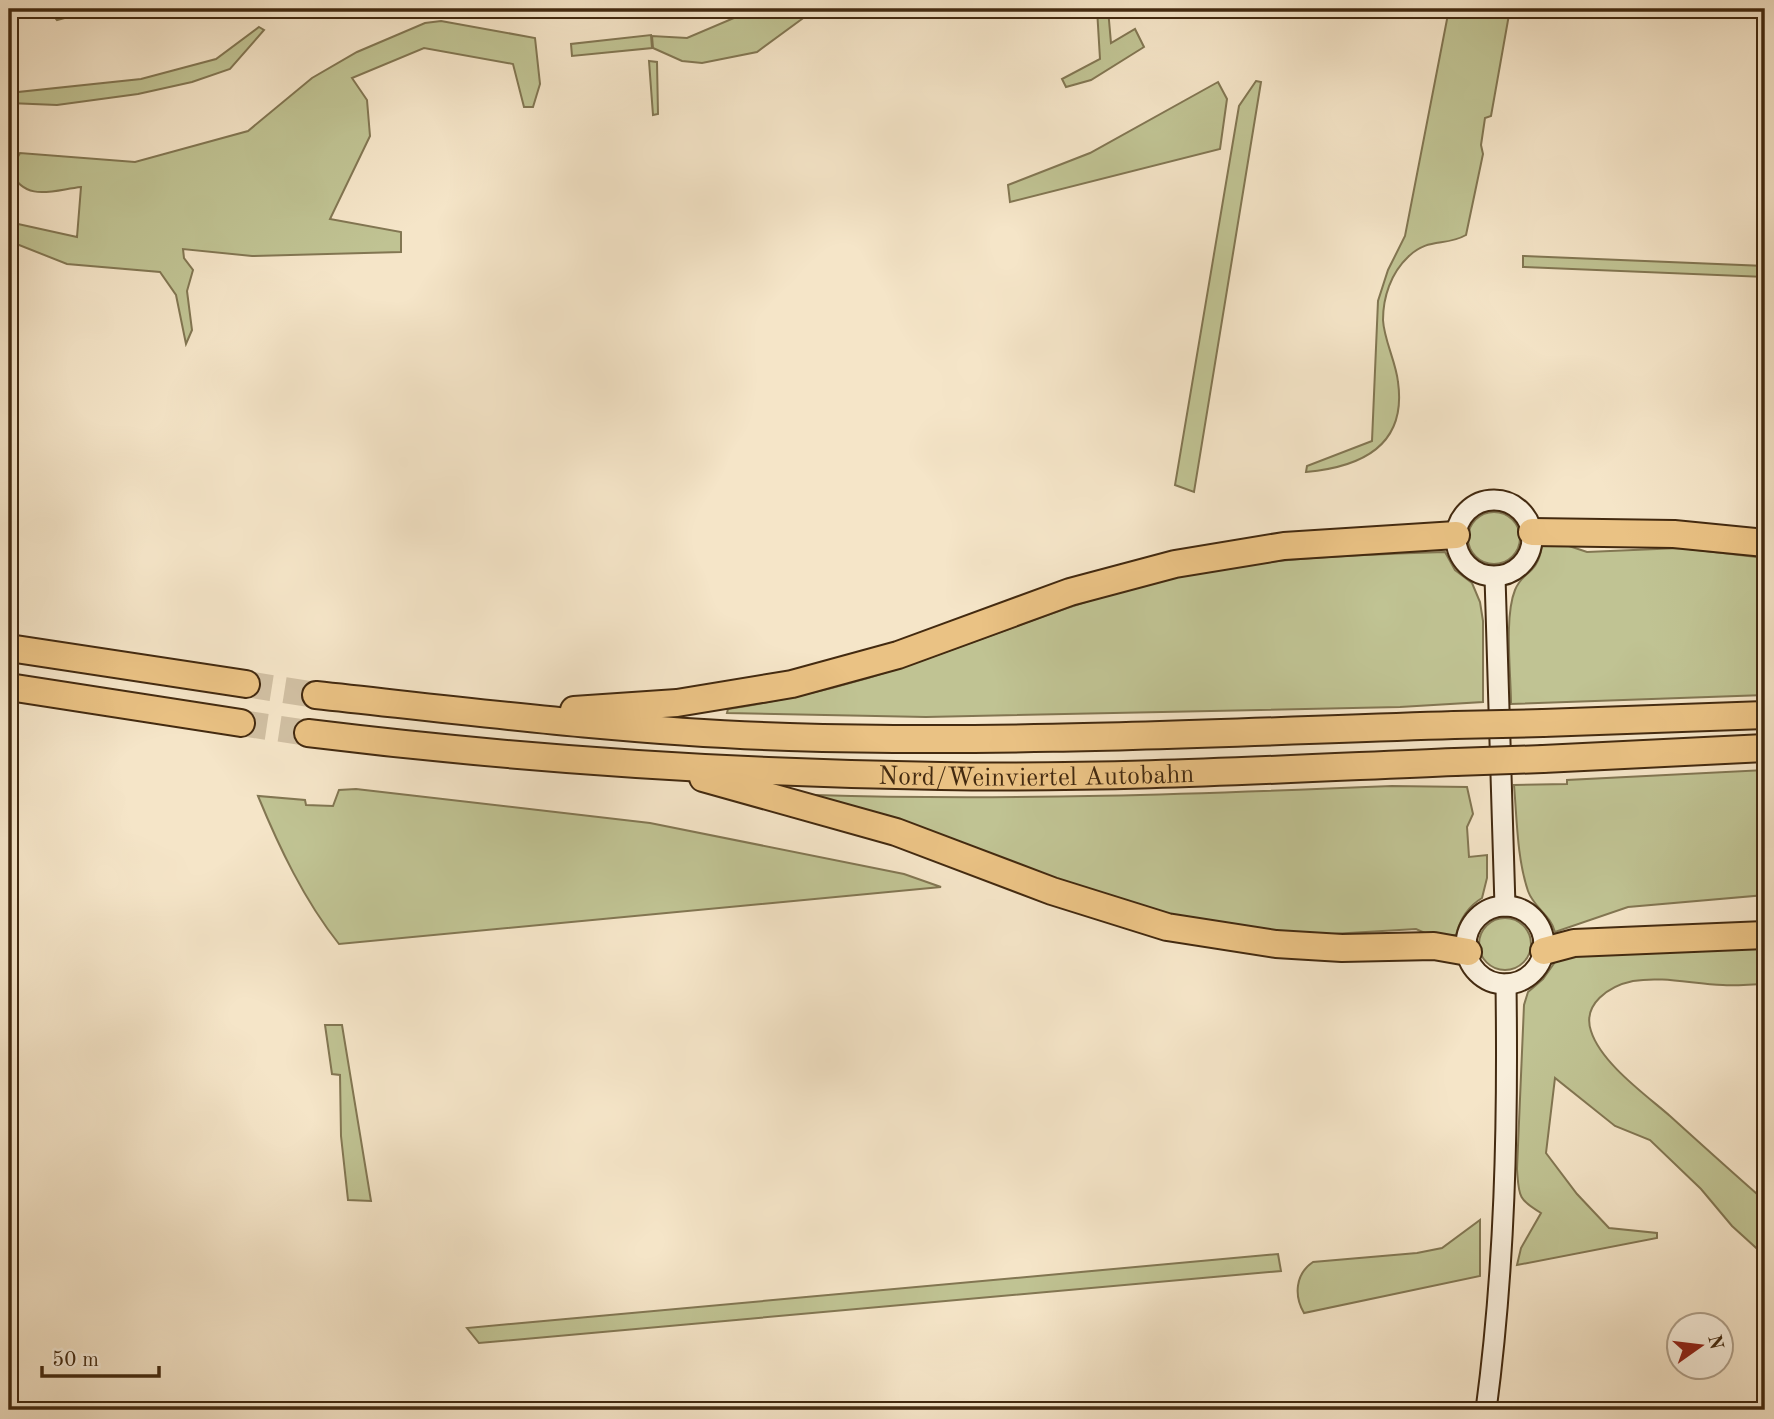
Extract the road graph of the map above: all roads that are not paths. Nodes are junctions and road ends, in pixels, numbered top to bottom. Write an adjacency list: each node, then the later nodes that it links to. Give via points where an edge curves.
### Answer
1 (1532, 532): 2 (main road, via 1515,505 1494,499 1472,506 1458,524); 3 (highway, via 1674,534); 4 (main road, via 1526,560 1512,572)
2 (1456, 535): 4 (main road, via 1468,567); 9 (highway, via 1284,547 1175,564 1059,595 888,658 751,692 622,708)
3 (1765, 543)
4 (1495, 577): 15 (main road)
5 (9, 648): 6 (highway)
6 (246, 684)
7 (9, 687): 11 (highway)
8 (316, 695): 9 (highway, Nord/Weinviertel Autobahn)
9 (493, 715): 10 (highway, Nord/Weinviertel Autobahn, bridge, via 639,730 884,739)
10 (1765, 715)
11 (241, 723)
12 (308, 733): 14 (highway, Nord/Weinviertel Autobahn)
13 (1765, 748): 14 (highway, Nord/Weinviertel Autobahn, bridge, via 1032,776)
14 (668, 767): 18 (highway, via 896,832 1052,891 1167,927 1276,944 1434,946)
15 (1505, 906): 17 (main road, via 1535,919); 18 (main road, via 1475,920)
16 (1765, 935): 17 (highway, via 1574,943)
17 (1544, 951): 19 (main road, via 1534,972)
18 (1468, 952): 19 (main road, via 1485,978)
19 (1506, 984): 20 (main road, via 1504,1202)
20 (1486, 1410)

